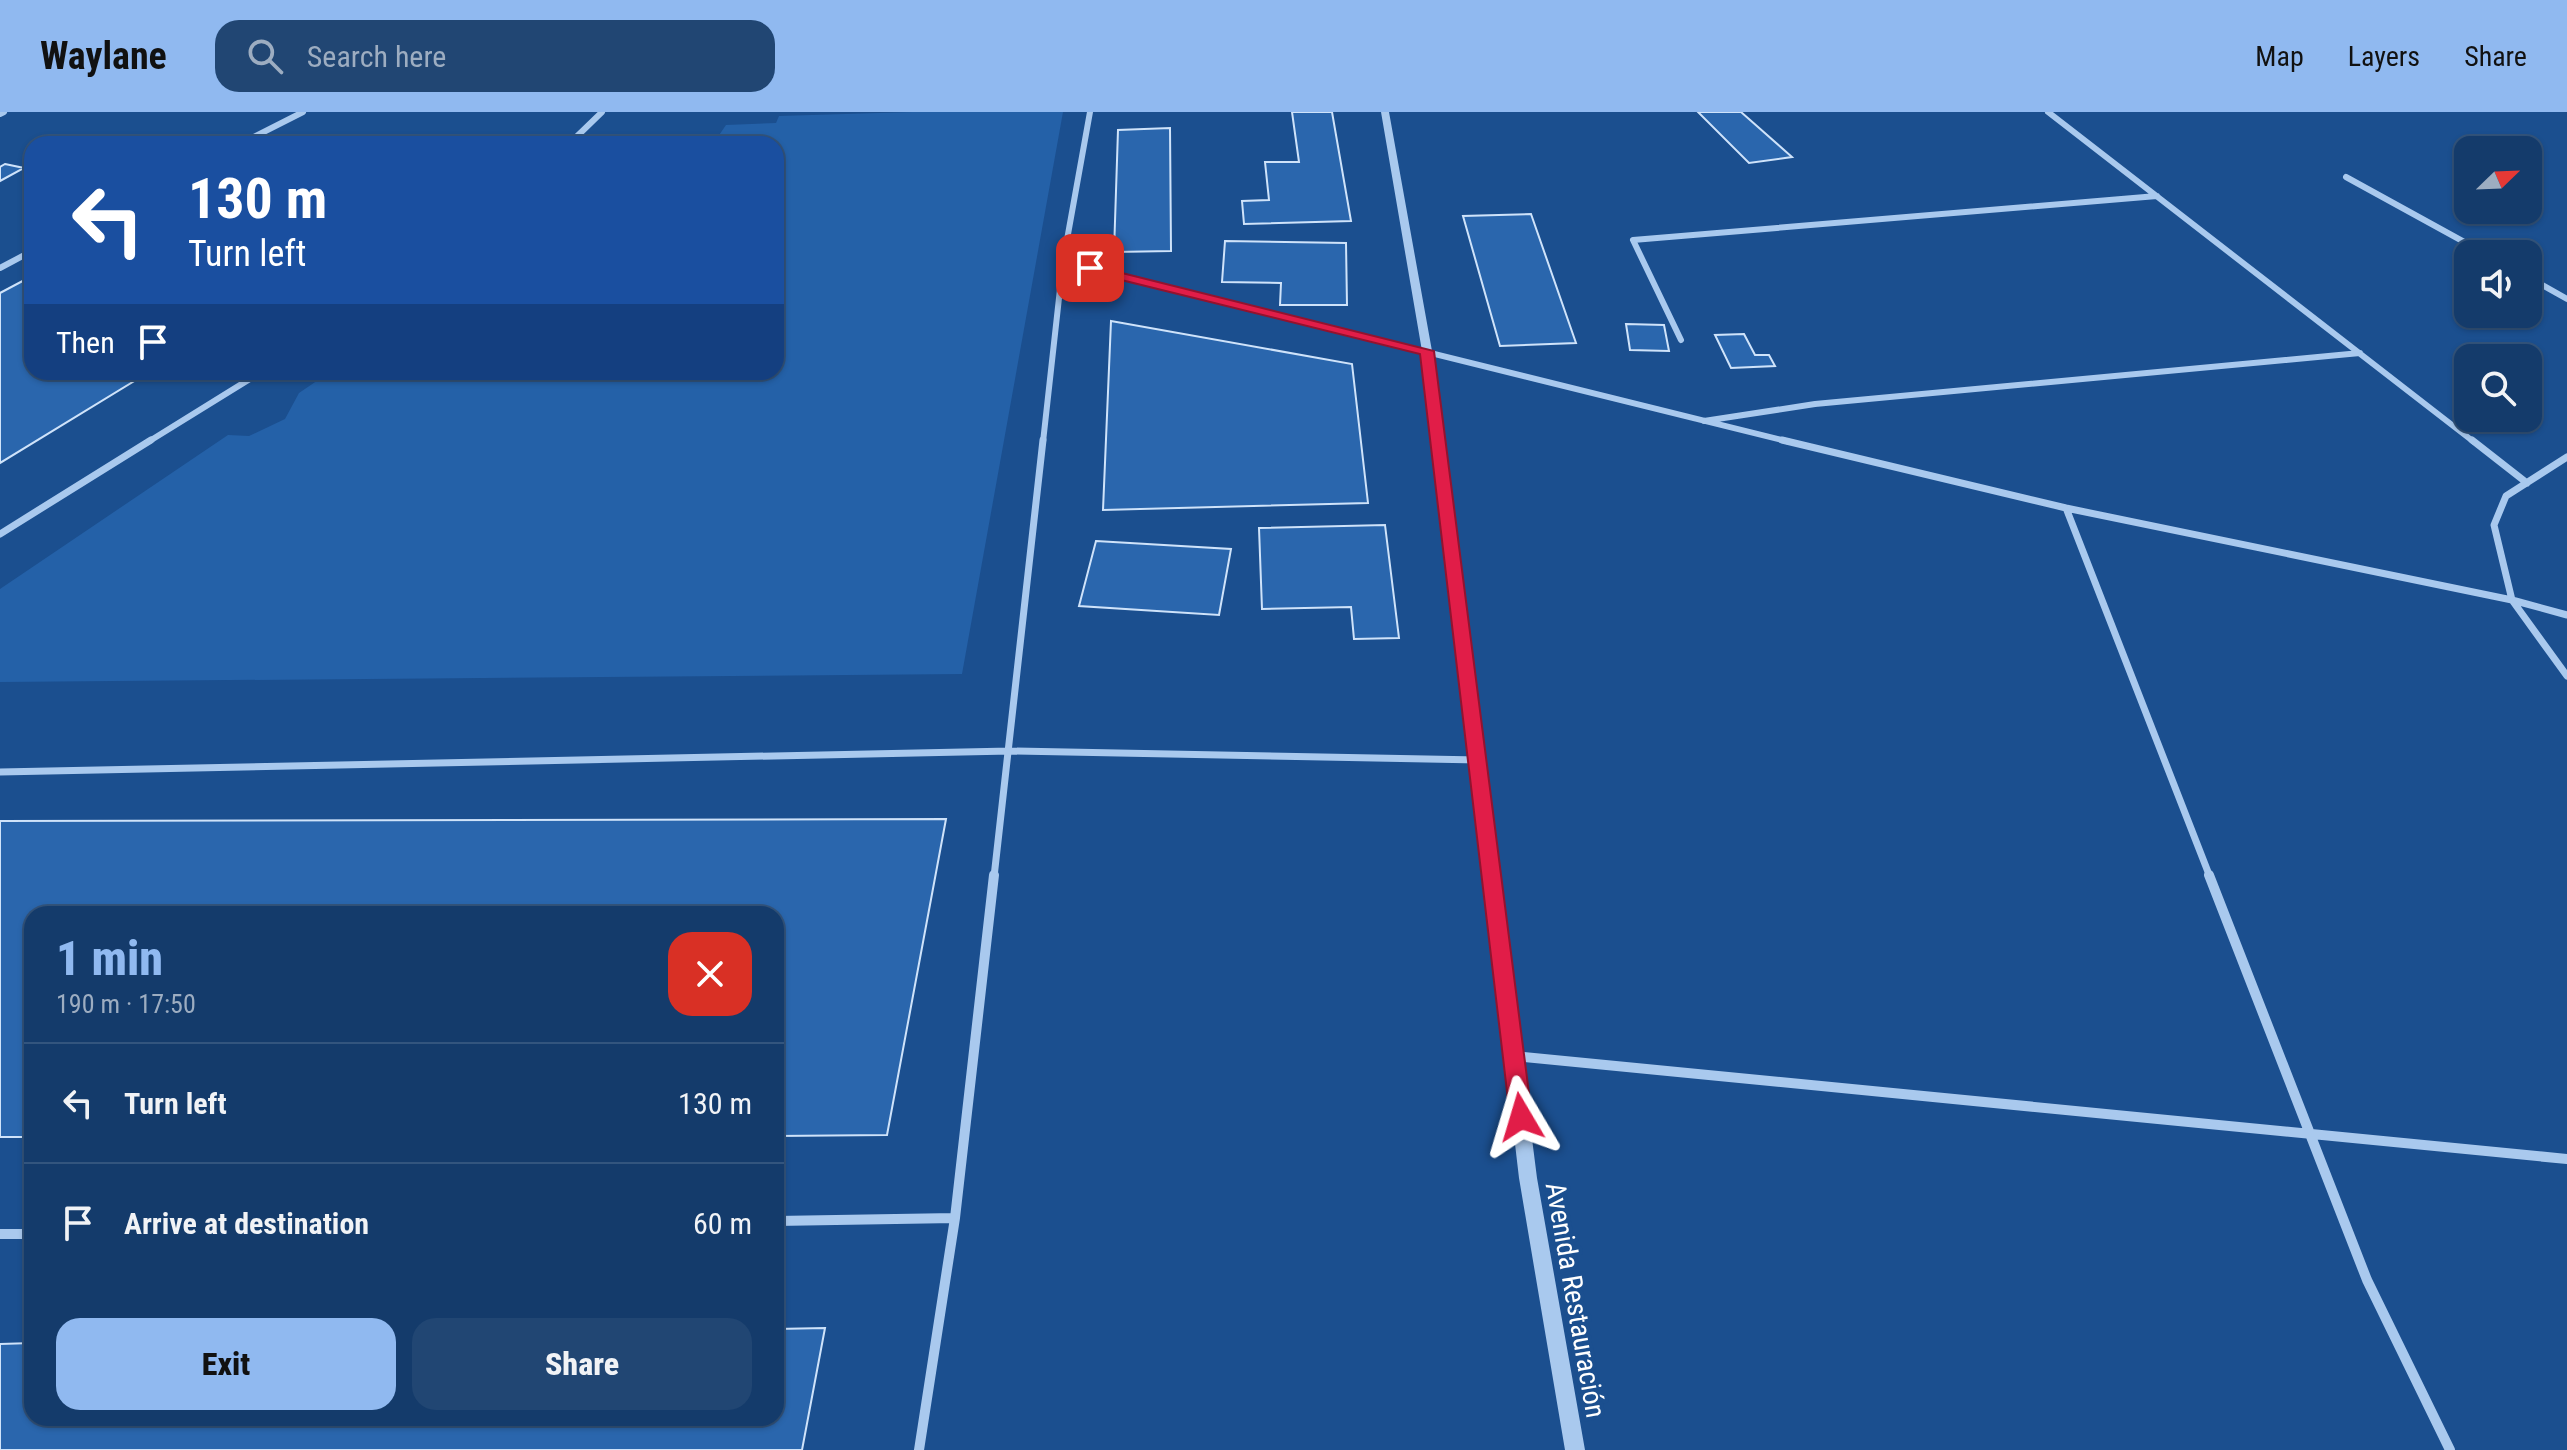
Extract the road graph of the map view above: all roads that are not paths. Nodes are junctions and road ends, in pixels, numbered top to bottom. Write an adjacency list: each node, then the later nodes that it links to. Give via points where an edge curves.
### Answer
1 (303, 112): 6 (street)
2 (602, 112): 7 (street)
3 (1090, 112): 12 (street)
4 (1385, 112): 17 (street, Avenida Restauración)
5 (2048, 112): 9 (street)
6 (256, 136)
7 (577, 136)
8 (2346, 177): 10 (street)
9 (2157, 196): 16 (street, via 1633,240); 18 (street)
10 (2461, 240)
11 (24, 255): 13 (street)
12 (1063, 262): 17 (street); 28 (street)
13 (0, 268)
14 (2542, 285): 15 (street)
15 (2567, 299)
16 (1681, 340)
17 (1427, 351): 20 (street); 29 (street, Avenida Restauración)
18 (2360, 353): 20 (street, via 1815,404); 22 (street)
19 (248, 380): 24 (street)
20 (1701, 421): 23 (street)
21 (2567, 457): 22 (street)
22 (2527, 483): 25 (street, via 2506,496 2494,525)
23 (2066, 508): 25 (street); 32 (street)
24 (0, 534)
25 (2512, 600): 26 (street); 27 (street)
26 (2567, 615)
27 (2567, 676)
28 (1010, 751): 29 (street); 30 (street); 34 (street)
29 (1479, 760): 31 (street, Avenida Restauración)
30 (0, 772)
31 (1513, 1056): 32 (street); 39 (street, Avenida Restauración, via 1528,1178)
32 (2311, 1132): 33 (street); 40 (street, via 2367,1280)
33 (2567, 1159)
34 (955, 1218): 35 (street); 38 (street)
35 (784, 1221)
36 (0, 1234): 37 (street)
37 (24, 1234)
38 (919, 1450)
39 (1575, 1450)
40 (2450, 1450)

